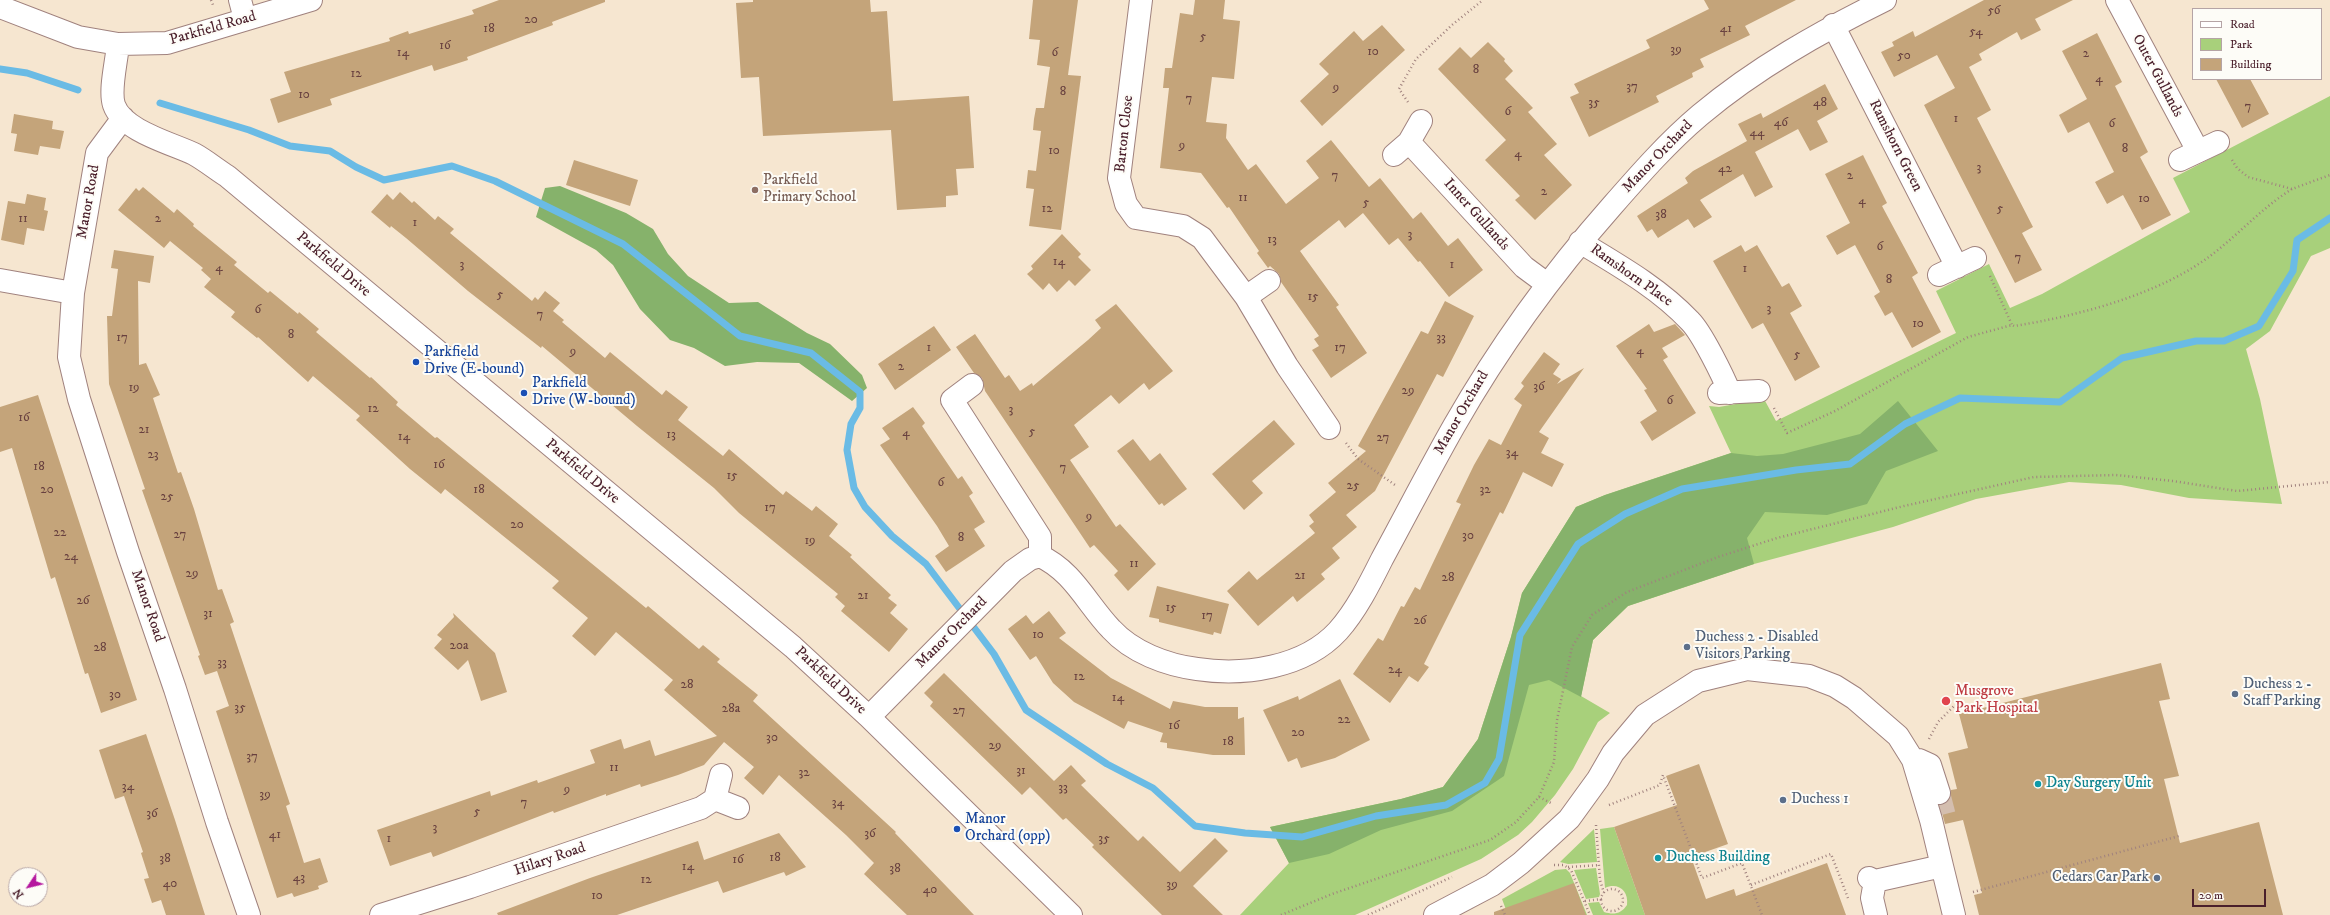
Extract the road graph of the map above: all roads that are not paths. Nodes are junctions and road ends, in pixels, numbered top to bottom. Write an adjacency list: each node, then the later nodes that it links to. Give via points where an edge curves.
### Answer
1 (311, 0): 6 (street, Parkfield Road)
2 (1141, 0): 18 (street, Barton Close, via 1119,178 1126,204 1136,218 1183,226 1202,238)
3 (1885, 0): 7 (street, Manor Orchard)
4 (2117, 0): 11 (street, Outer Gullands, via 2189,156)
5 (0, 7): 8 (street, Parkfield Road, via 78,37)
6 (243, 10): 8 (street, Parkfield Road, via 168,43)
7 (1833, 25): 12 (street, Manor Orchard, via 1755,73 1701,114 1658,154); 13 (street, Ramshorn Green)
8 (118, 44): 9 (street, Parkfield Drive, via 114,105)
9 (123, 118): 17 (street, Manor Road, via 97,153); 23 (street, Parkfield Drive, via 143,132 195,154 226,176 776,633)
10 (1421, 121): 16 (street, Inner Gullands, via 1402,148 1524,267)
11 (2218, 142)
12 (1580, 242): 16 (street, Manor Orchard); 20 (street, Ramshorn Place, via 1630,272 1669,301 1691,322 1724,378 1725,393)
13 (1957, 267)
14 (0, 280): 17 (street)
15 (1269, 281): 18 (street)
16 (1547, 284): 22 (street, Manor Orchard, via 1483,374 1369,584 1337,632 1320,646 1280,664 1252,670 1197,669 1149,656 1112,631 1066,573 1053,562)
17 (73, 293): 30 (street, Manor Road, via 69,357 79,399)
18 (1246, 297): 21 (street, Barton Close, via 1287,366)
19 (972, 385): 22 (street, via 952,400 1040,537)
20 (1759, 391)
21 (1329, 428)
22 (1040, 556): 23 (street, Manor Orchard, via 1030,559 1013,571)
23 (869, 717): 32 (street, Parkfield Drive)
24 (1913, 760): 26 (street, via 1930,765); 29 (street, via 1941,831); 33 (street, via 1898,736 1884,722 1835,686 1809,676 1747,669 1698,681 1665,700 1640,720 1613,753 1569,819 1521,863 1492,885)
25 (721, 775): 27 (street)
26 (1939, 793)
27 (715, 799): 28 (street); 31 (street, Hilary Road, via 701,808)
28 (738, 808)
29 (1942, 866): 34 (street, via 1872,879 1872,898); 35 (street)
30 (249, 915)
31 (381, 915)
32 (1071, 915)
33 (1435, 915)
34 (1876, 915)
35 (1954, 915)

